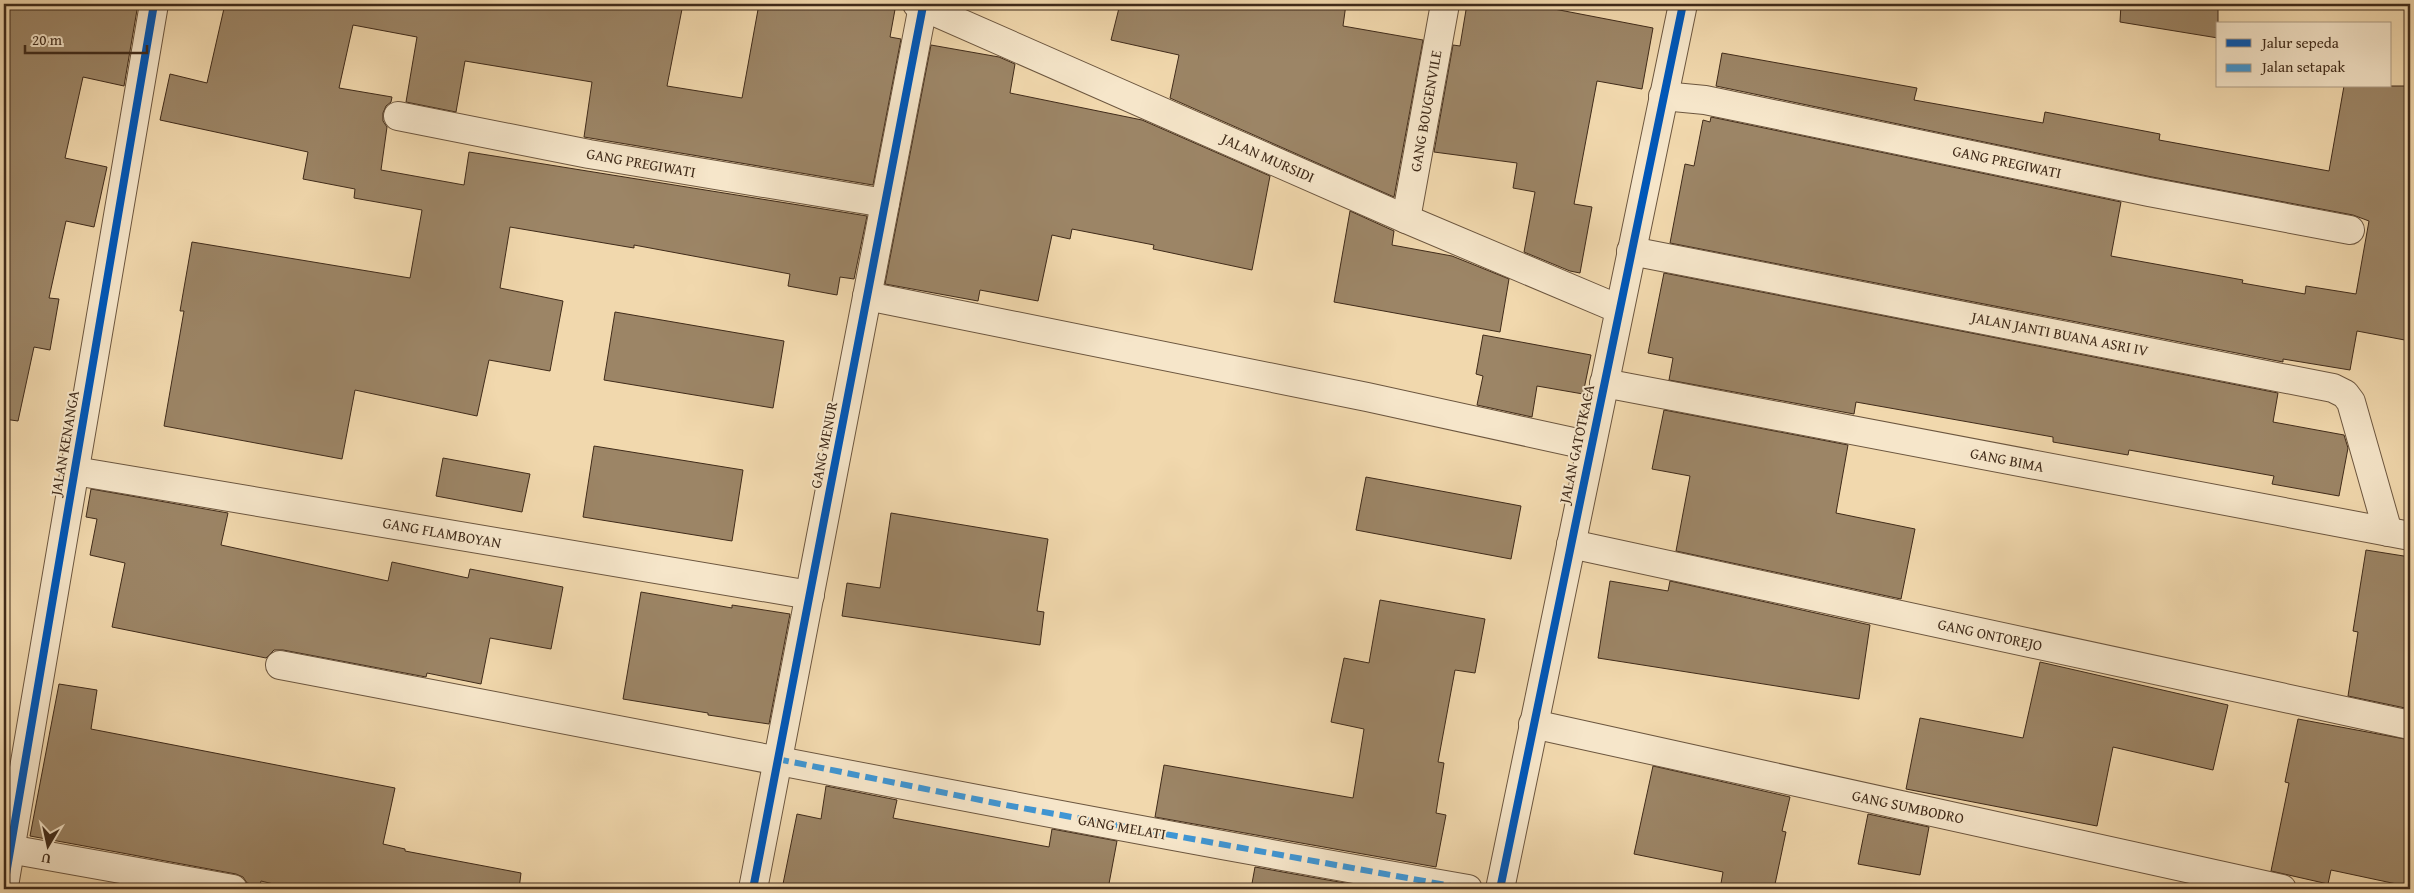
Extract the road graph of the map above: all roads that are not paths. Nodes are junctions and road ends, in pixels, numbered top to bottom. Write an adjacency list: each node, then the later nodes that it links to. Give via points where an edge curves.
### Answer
1 (154, 4): 15 (street, JALAN KENANGA)
2 (1446, 4): 8 (street, GANG BOUGENVILE)
3 (1682, 4): 5 (street, JALAN GATOTKACA)
4 (920, 5): 7 (street, GANG MENUR); 8 (street, JALAN MURSIDI)
5 (1663, 96): 9 (street, GANG PREGIWATI, via 1705,100); 10 (street, JALAN GATOTKACA)
6 (398, 116): 7 (street, GANG PREGIWATI, via 589,154)
7 (885, 203): 11 (street, GANG MENUR)
8 (1406, 219): 12 (street, JALAN MURSIDI)
9 (2350, 230)
10 (1631, 251): 12 (street, JALAN GATOTKACA); 16 (street, JALAN JANTI BUANA ASRI IV, via 2333,388 2345,394 2351,402)
11 (867, 296): 14 (street, via 1367,396); 18 (street, GANG MENUR)
12 (1619, 309): 13 (street, JALAN GATOTKACA)
13 (1604, 383): 14 (street, JALAN GATOTKACA); 16 (street, GANG BIMA)
14 (1591, 446): 17 (street, JALAN GATOTKACA)
15 (75, 471): 18 (street, GANG FLAMBOYAN); 23 (street, JALAN KENANGA)
16 (2399, 534)
17 (1571, 544): 20 (street, JALAN GATOTKACA); 21 (street, GANG ONTOREJO)
18 (810, 595): 22 (street, GANG MENUR)
19 (280, 665): 22 (street, GANG MELATI)
20 (1534, 724): 28 (street, JALAN GATOTKACA); 29 (street, GANG SUMBODRO)
21 (2410, 725)
22 (778, 759): 26 (street, GANG MENUR); 27 (street, GANG MELATI, via 1000,804)
23 (9, 849): 24 (street, JALAN KENANGA); 25 (street)
24 (4, 886)
25 (234, 889)
26 (752, 889)
27 (1468, 889)
28 (1500, 889)
29 (2282, 889)

